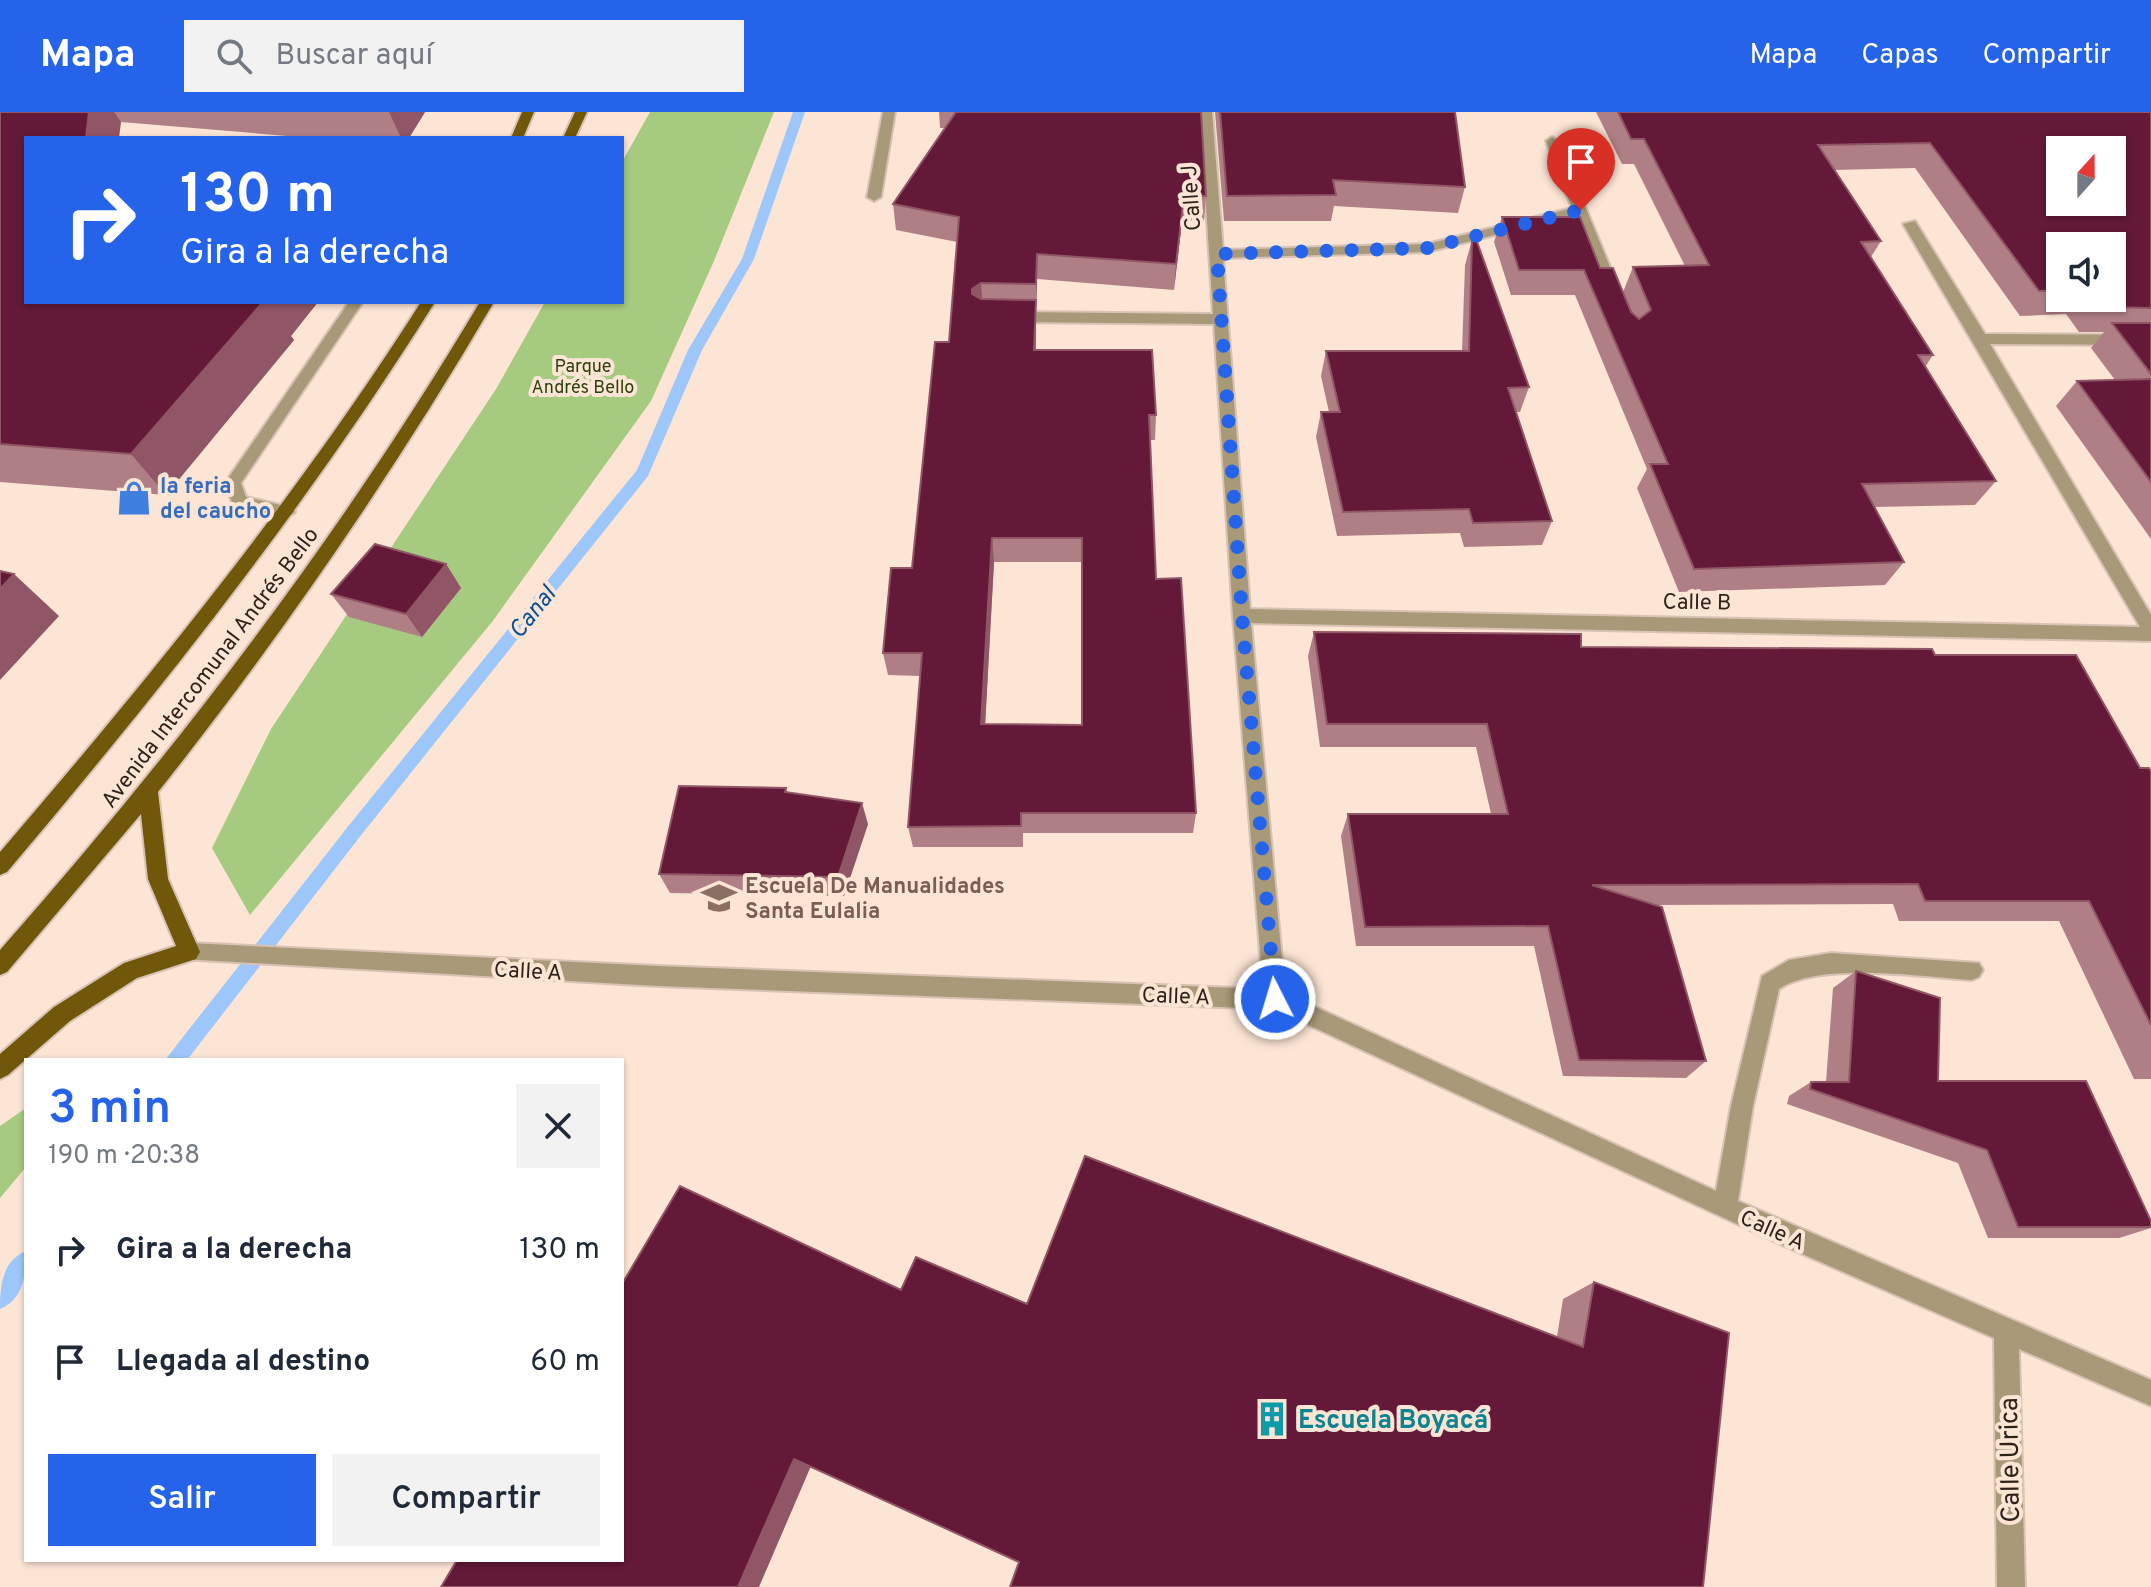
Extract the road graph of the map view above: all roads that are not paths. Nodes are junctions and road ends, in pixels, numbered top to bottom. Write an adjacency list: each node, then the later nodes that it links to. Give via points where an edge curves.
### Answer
1 (528, 112): 5 (main road)
2 (581, 112): 6 (main road)
3 (889, 112): 8 (street)
4 (1206, 112): 11 (street, Calle J)
5 (518, 136)
6 (570, 136)
7 (1552, 141): 9 (street)
8 (874, 197)
9 (1581, 210): 11 (street, via 1427,248); 15 (street)
10 (1910, 224): 18 (street, Calle B)
11 (1217, 254): 17 (street, Calle J)
12 (355, 304): 20 (street, via 233,483 239,501)
13 (427, 304): 20 (main road, Avenida Intercomunal Andrés Bello)
14 (486, 304): 23 (main road, Avenida Intercomunal Andrés Bello, via 310,580)
15 (1619, 308)
16 (999, 317): 17 (street)
17 (1220, 319): 21 (street, Calle J)
18 (1980, 339): 19 (street); 22 (street, Calle B)
19 (2151, 340)
20 (287, 512): 24 (main road, Avenida Intercomunal Andrés Bello, via 159,680)
21 (1242, 616): 22 (street, Calle B); 28 (street, Calle J)
22 (2151, 632)
23 (148, 789): 25 (main road, via 158,879); 26 (main road, Avenida Intercomunal Andrés Bello)
24 (0, 866)
25 (192, 952): 28 (street, Calle A); 29 (main road, via 131,970 62,1014)
26 (0, 965)
27 (1972, 970): 30 (street, via 1831,963 1789,970 1770,983)
28 (1275, 999): 30 (street, Calle A)
29 (0, 1068)
30 (1725, 1207): 31 (street, Calle A)
31 (2006, 1333): 32 (street, Calle A); 33 (street, Calle Urica)
32 (2151, 1393)
33 (2011, 1587)

